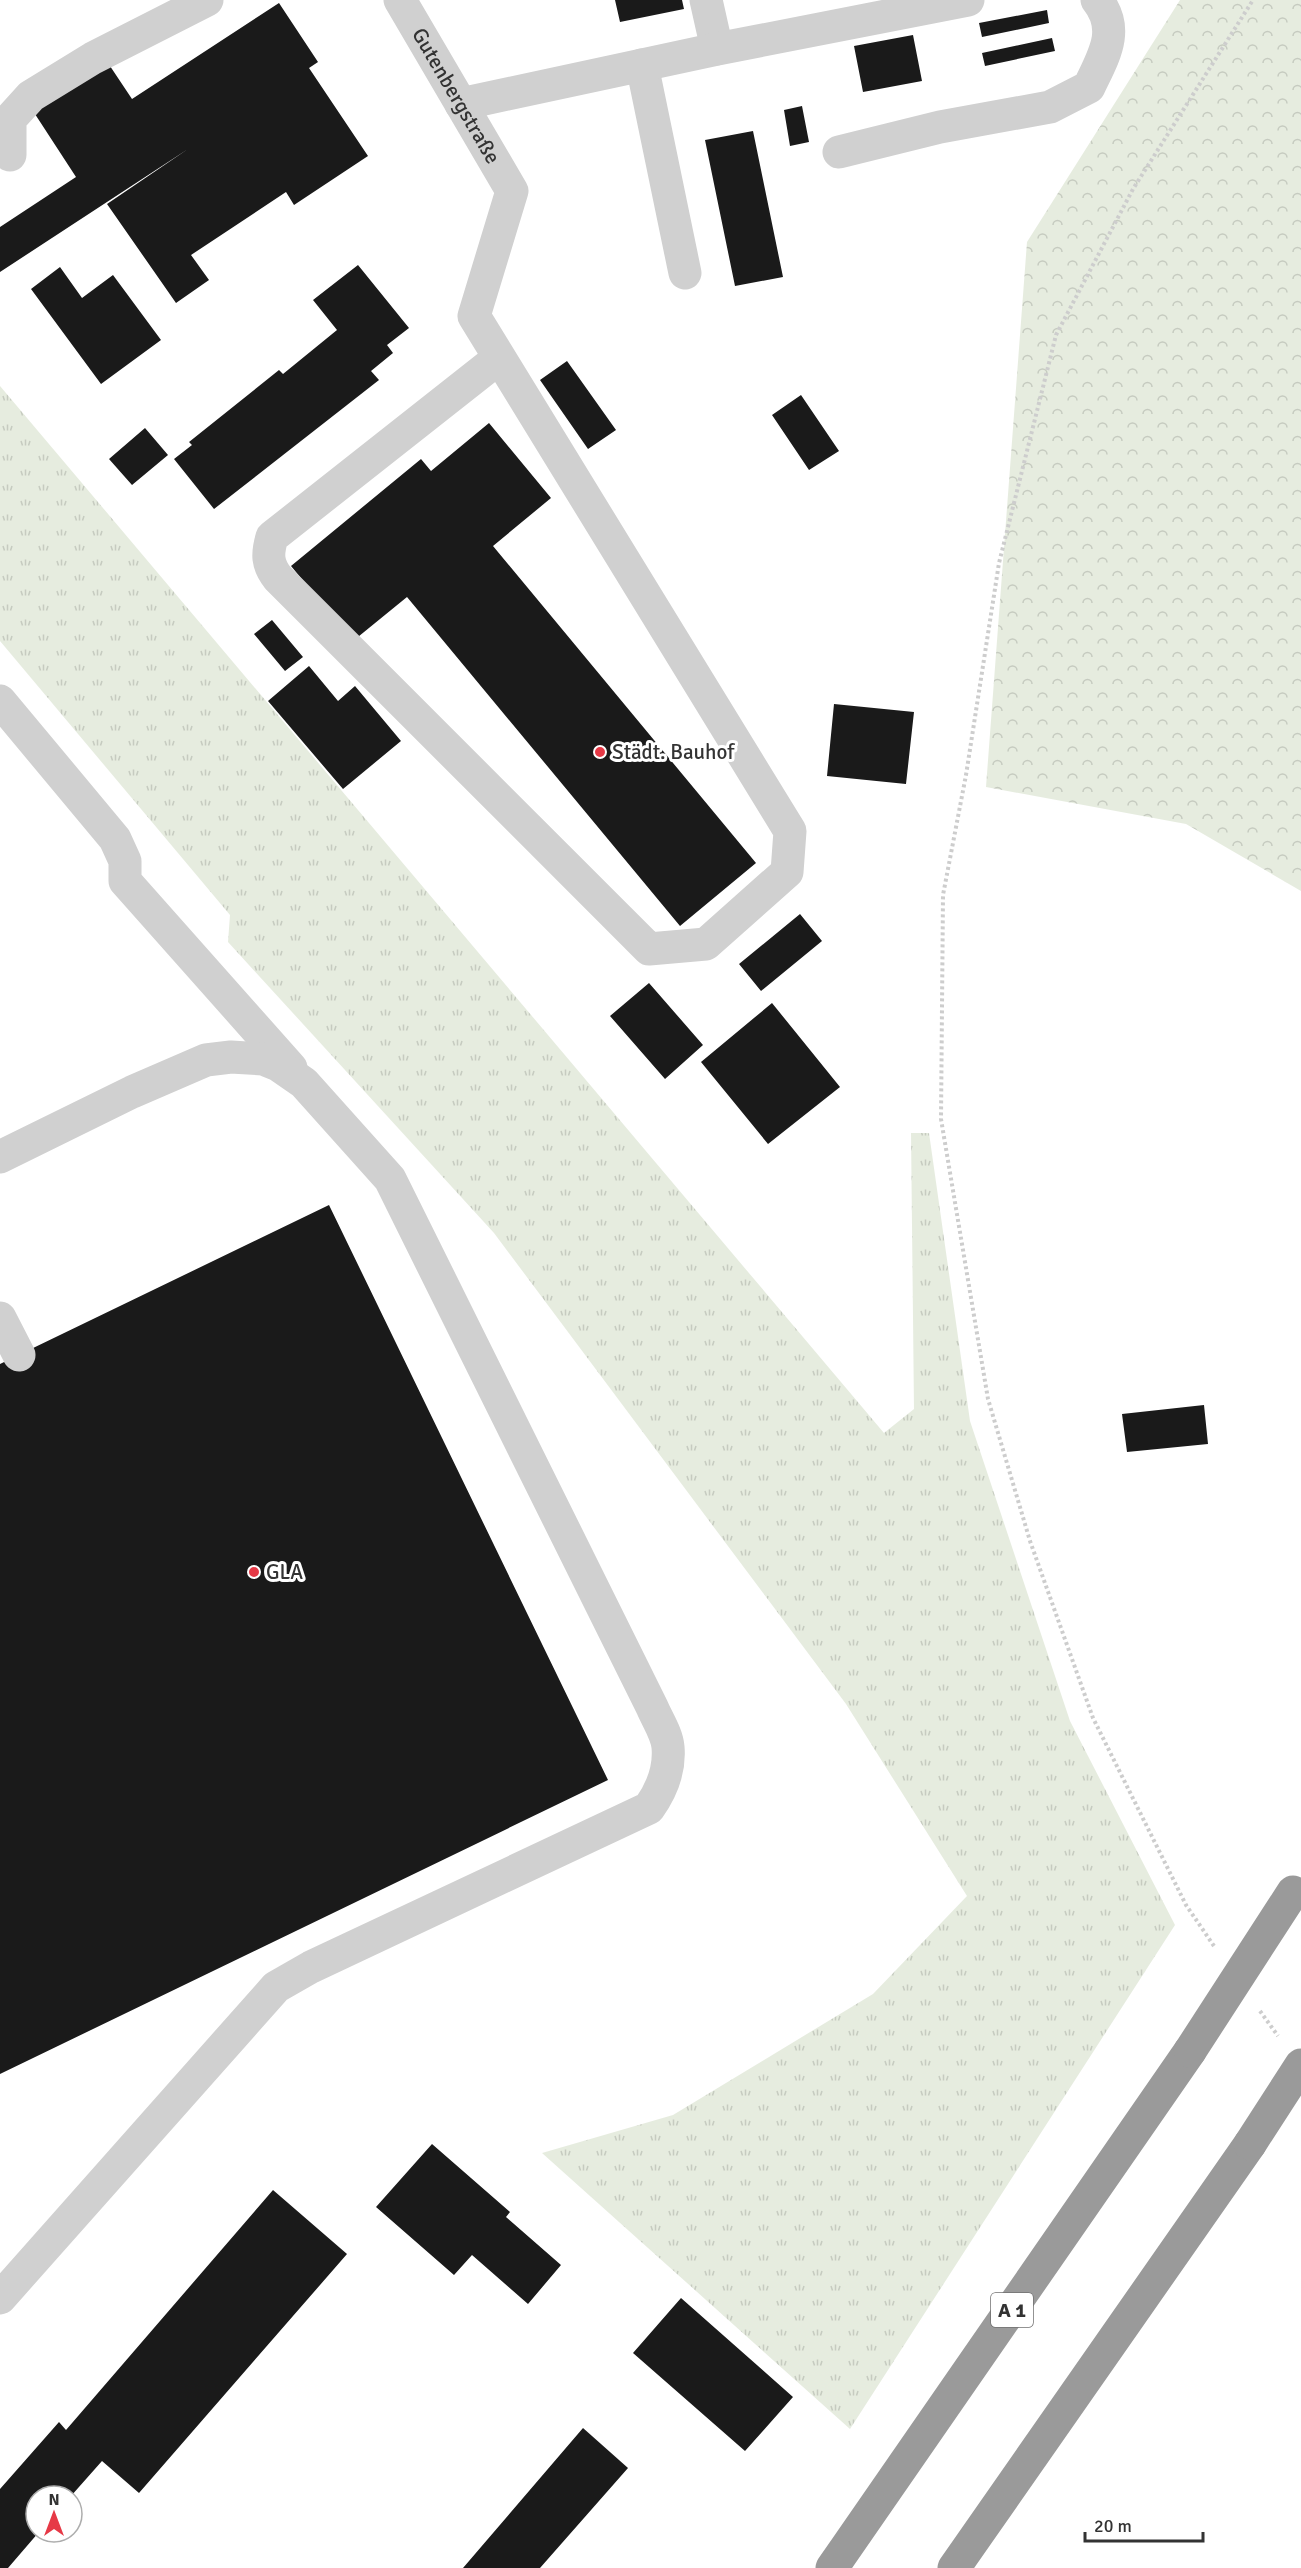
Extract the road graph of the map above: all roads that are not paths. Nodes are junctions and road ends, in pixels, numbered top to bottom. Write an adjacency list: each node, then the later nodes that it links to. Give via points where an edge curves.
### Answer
1 (207, 0): 10 (street, via 93,58 31,96 9,119)
2 (400, 0): 8 (street, Gutenbergstraße)
3 (706, 0): 6 (street)
4 (968, 0): 6 (street)
5 (1097, 0): 9 (street, via 1109,25 1103,56 1089,87 1050,107 940,127)
6 (717, 49): 7 (street)
7 (642, 65): 8 (street); 11 (street)
8 (461, 104): 12 (street, Gutenbergstraße, via 512,191 474,316)
9 (838, 152)
10 (10, 155)
11 (685, 273)
12 (499, 358): 12 (street, via 790,831 787,872 706,944 649,949 270,568 267,552 273,537)
13 (0, 701): 14 (street, via 115,839 125,861 125,881)
14 (304, 1083): 15 (street, via 264,1059 206,1060); 20 (street, via 390,1179 652,1707 668,1745 666,1772 658,1795 648,1808 276,1987)
15 (0, 1157)
16 (0, 1318): 17 (street)
17 (19, 1355)
18 (1297, 1885): 21 (highway, A 1, bridge, via 1190,2051)
19 (1301, 2065): 22 (highway, bridge)
20 (0, 2298)
21 (832, 2568)
22 (954, 2568)

